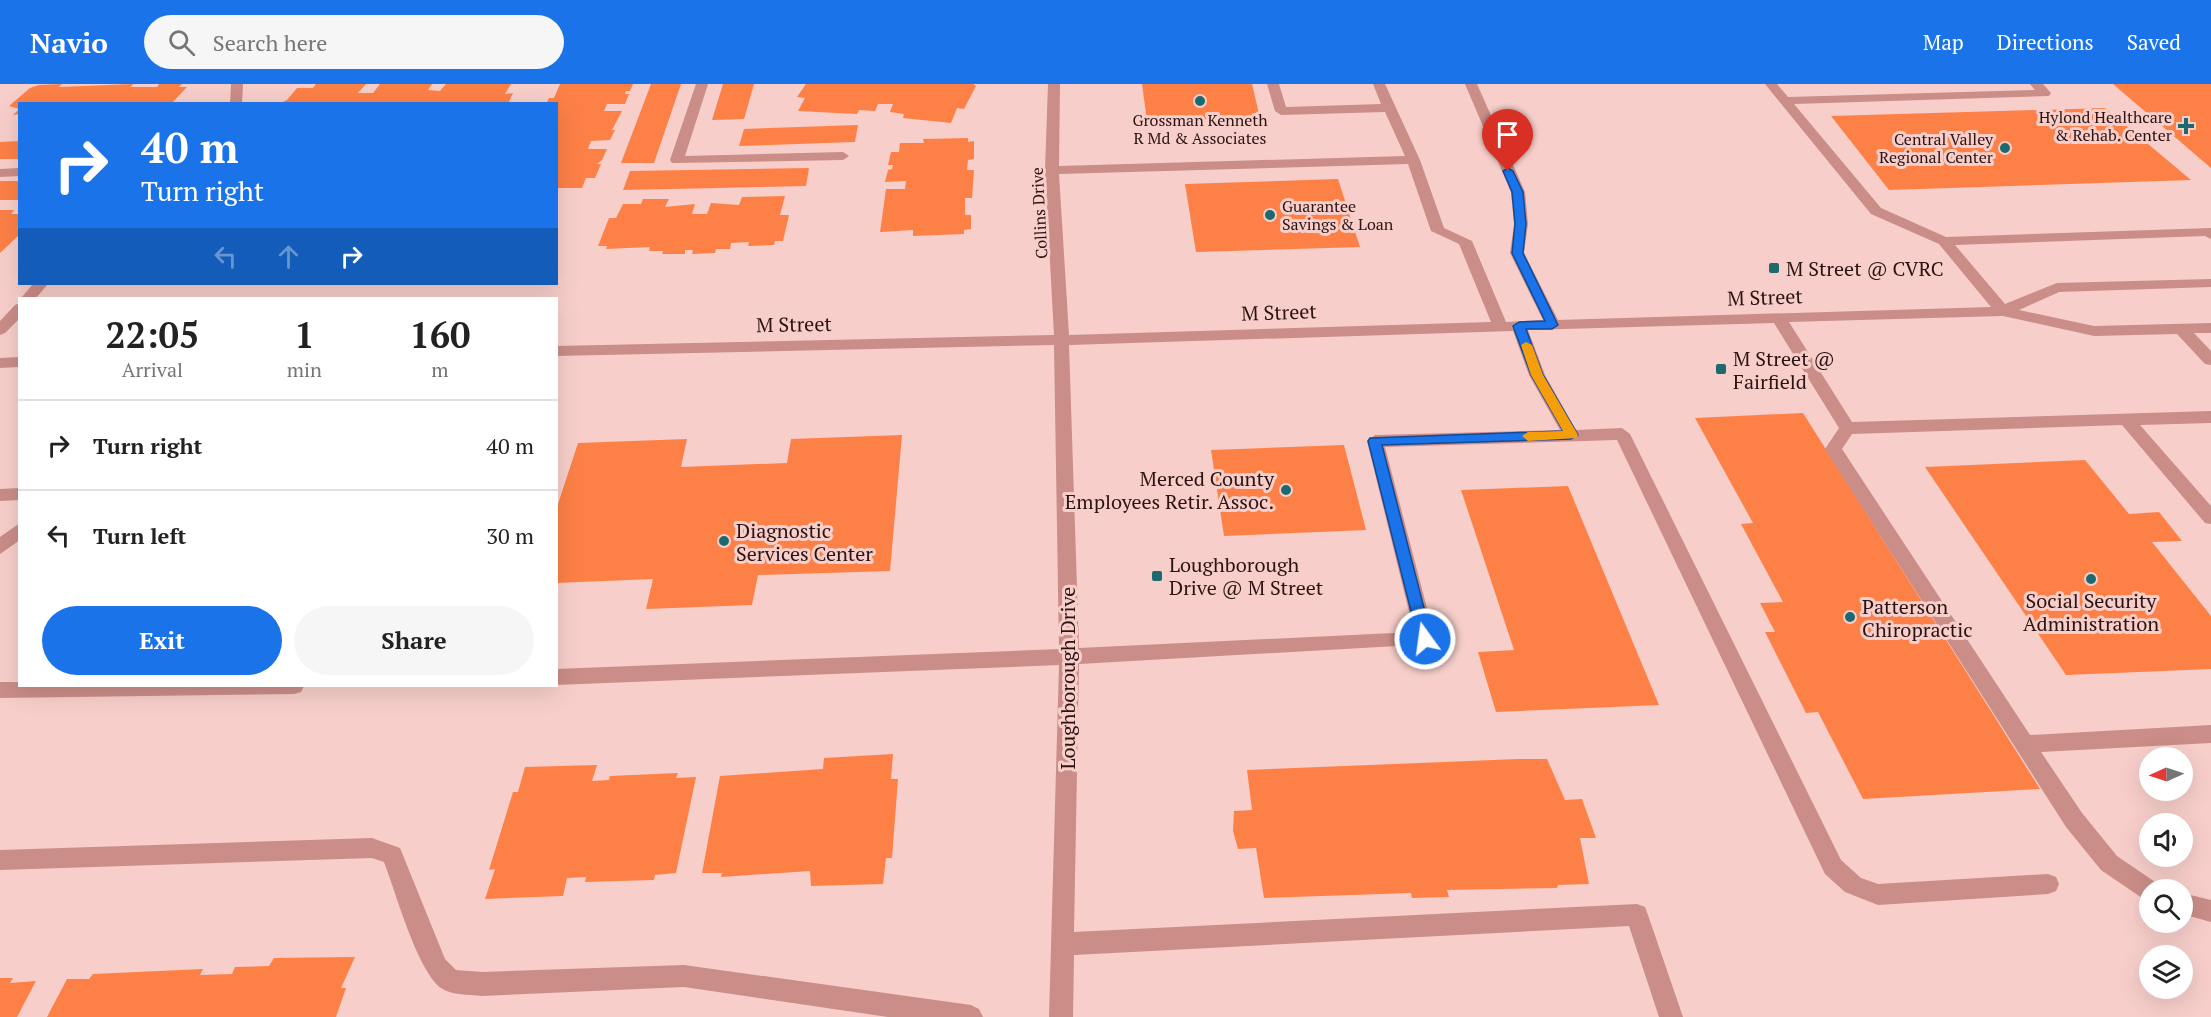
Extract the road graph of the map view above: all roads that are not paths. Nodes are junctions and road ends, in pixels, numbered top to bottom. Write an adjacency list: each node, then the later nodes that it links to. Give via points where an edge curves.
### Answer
1 (237, 84): 10 (street)
2 (702, 84): 12 (street, via 677,160)
3 (1054, 84): 14 (street, Collins Drive)
4 (1273, 84): 11 (street, via 1281,111)
5 (1379, 84): 11 (street)
6 (1471, 84): 25 (street, via 1518,192 1521,224 1517,253)
7 (1772, 84): 9 (street)
8 (2036, 84): 9 (street, via 2045,93)
9 (1785, 101): 18 (street, via 1876,211)
10 (236, 102)
11 (1389, 108): 13 (street)
12 (843, 156)
13 (1413, 160): 14 (street); 26 (street, via 1438,231 1465,241)
14 (1053, 170): 31 (street, Collins Drive)
15 (18, 172): 16 (street)
16 (0, 173)
17 (2211, 235): 18 (street, via 2208,232)
18 (1944, 241): 23 (street)
19 (2211, 283): 23 (street, M Street, via 2057,288)
20 (40, 285): 21 (street)
21 (29, 297)
22 (18, 310): 30 (street)
23 (2003, 311): 24 (street, M Street); 29 (street, M Street, via 2094,331)
24 (1779, 318): 25 (street, M Street); 38 (street)
25 (1552, 325): 27 (street, M Street)
26 (1500, 326): 27 (street, M Street); 31 (street, M Street)
27 (1519, 326): 39 (street, via 1537,375)
28 (2211, 328): 29 (street, M Street)
29 (2181, 329): 33 (street)
30 (0, 330)
31 (1062, 340): 32 (street, M Street); 45 (street, Loughborough Drive)
32 (558, 351)
33 (2211, 360)
34 (18, 362): 35 (street)
35 (0, 363)
36 (2211, 417): 37 (street)
37 (2127, 421): 38 (street); 42 (street)
38 (1847, 428): 50 (street, via 1833,449)
39 (1571, 435): 45 (street, via 1374,441 1425,639); 53 (street, via 1622,434 1833,867 1853,885 1878,895)
40 (18, 494): 41 (street)
41 (0, 495)
42 (2211, 518)
43 (18, 531): 44 (street)
44 (0, 547)
45 (1069, 654): 46 (street, via 850,667); 56 (street, Loughborough Drive)
46 (558, 677)
47 (220, 687): 48 (street)
48 (0, 690)
49 (2211, 734): 50 (street)
50 (2025, 744): 52 (street, via 2074,820 2109,862)
51 (0, 860): 57 (street, via 372,848 392,855 436,967 451,981 482,984 684,976)
52 (2139, 883)
53 (2048, 884)
54 (2193, 906): 55 (street)
55 (2211, 910)
56 (1063, 944): 58 (street, Loughborough Drive); 59 (street, via 1637,915)
57 (971, 1017)
58 (1060, 1017)
59 (1671, 1017)

